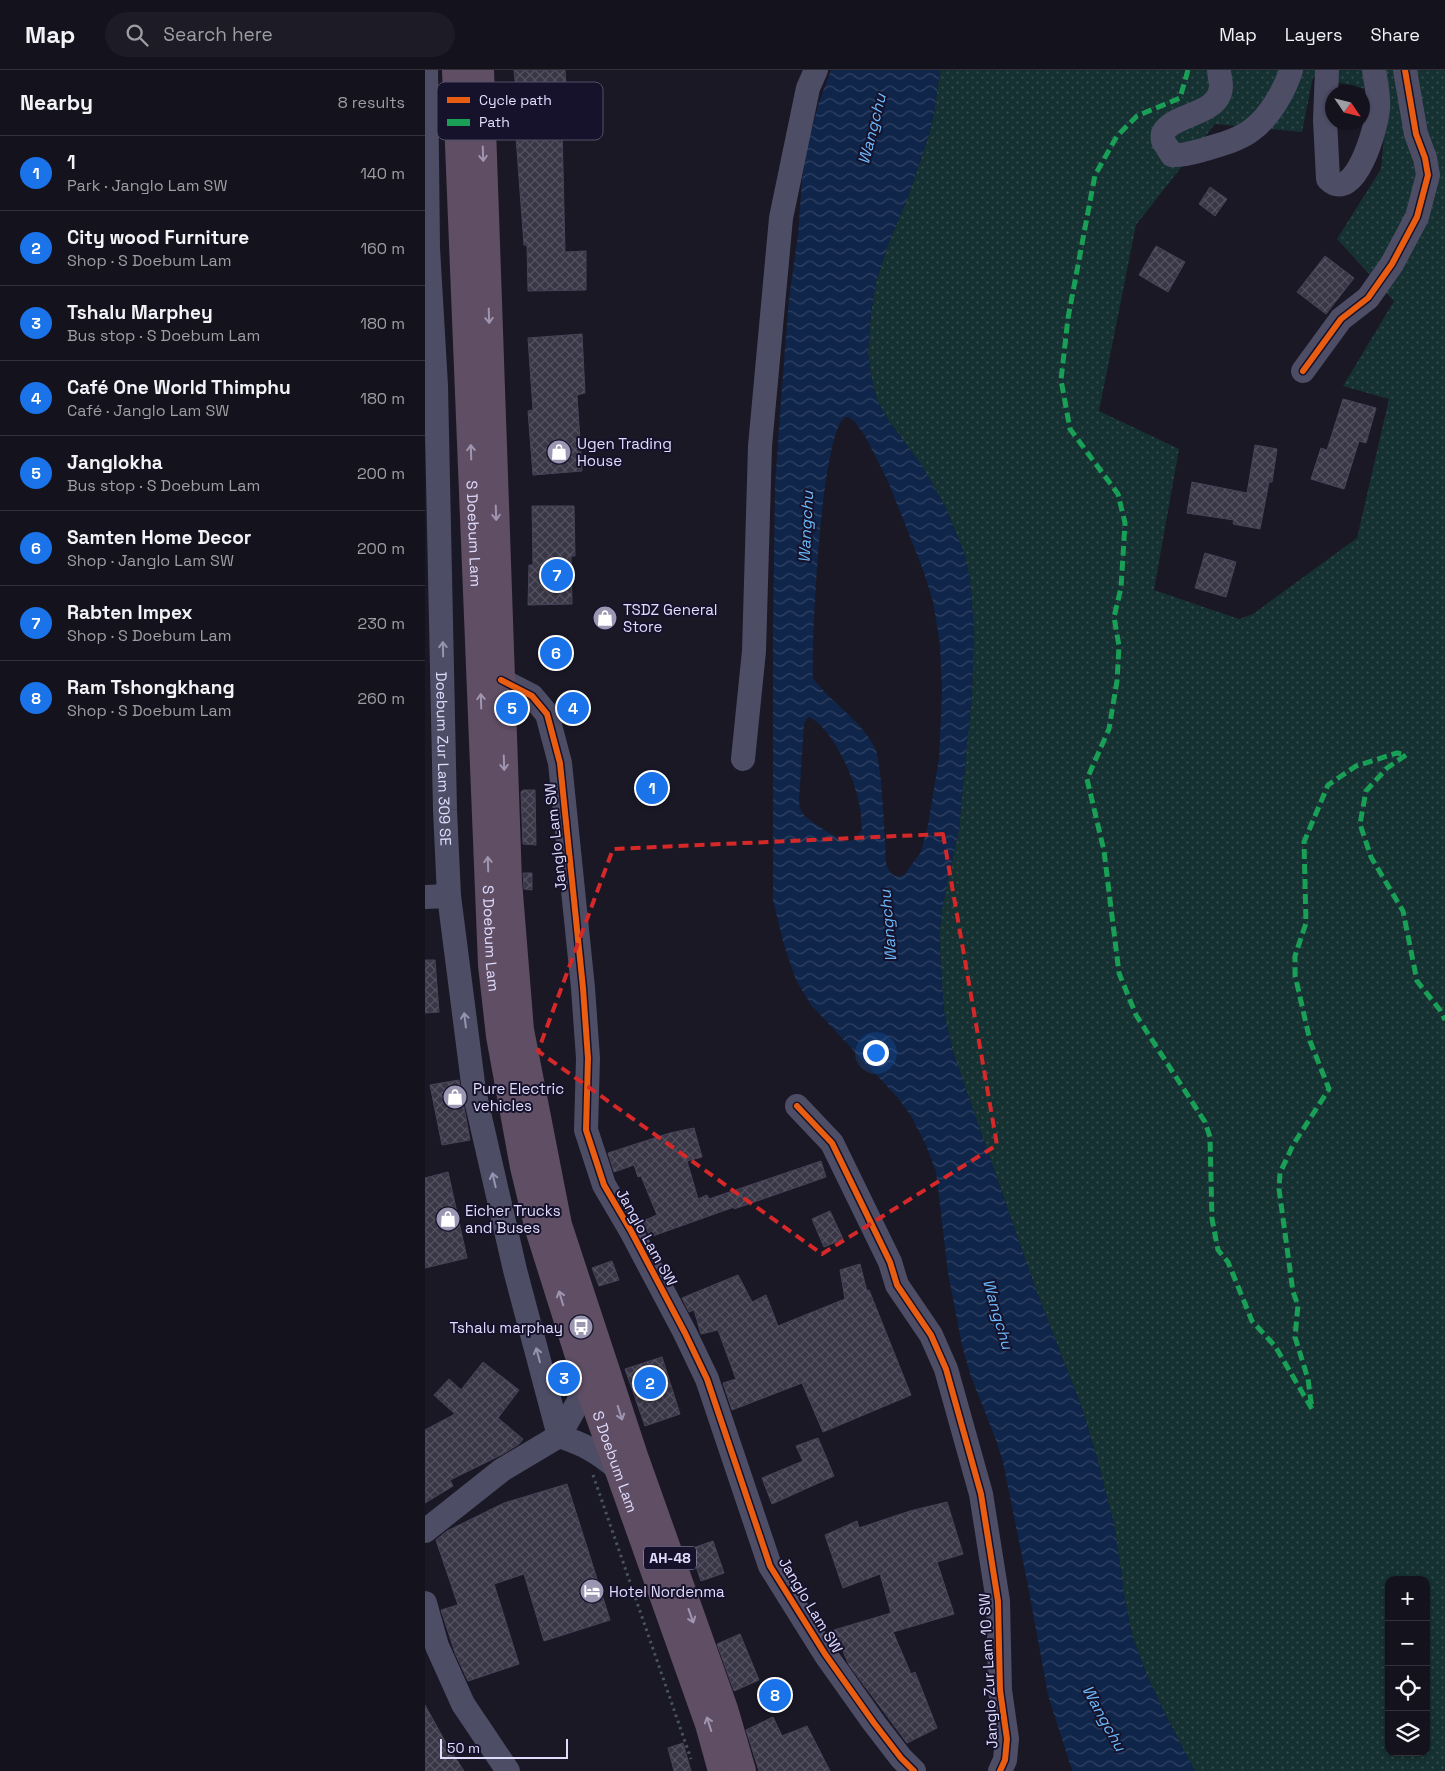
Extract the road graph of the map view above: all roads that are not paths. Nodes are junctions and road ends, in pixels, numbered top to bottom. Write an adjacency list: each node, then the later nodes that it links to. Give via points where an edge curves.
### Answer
1 (426, 70): 13 (street, Doebum Zur Lam 309 SE, one-way to 1, via 436,386 428,248)
2 (816, 70): 12 (street, via 808,88 781,218 760,446 754,651)
3 (1219, 70): 4 (street, via 1221,87 1207,109 1163,133 1163,141 1172,155 1185,155 1217,146 1255,128 1283,90)
4 (1291, 70)
5 (1327, 70): 6 (street, via 1328,179 1341,185 1350,181 1363,161 1375,122 1378,108)
6 (1374, 70)
7 (1405, 70): 10 (street, via 1416,134 1428,175 1417,217 1393,264 1368,298 1341,319)
8 (458, 140): 17 (highway, S Doebum Lam / AH-48, one-way to 8, via 539,1229 524,1168 500,1036 492,965)
9 (482, 140): 11 (highway, S Doebum Lam / AH-48, one-way to 11)
10 (1303, 371)
11 (501, 680): 22 (highway, S Doebum Lam / AH-48, one-way to 22, via 509,881 520,1030 557,1225 634,1456 724,1709); 24 (street, Janglo Lam SW, via 532,696 547,714 560,763 584,998 588,1058 586,1130 604,1185 707,1380 770,1566 825,1654 874,1723)
12 (743, 759)
13 (435, 811): 14 (street, Doebum Zur Lam 309 SE)
14 (449, 896): 15 (street); 18 (street, Doebum Zur Lam 309 SE, one-way to 14, via 515,1270 474,1091)
15 (425, 897)
16 (797, 1106): 25 (street, Janglo Zur Lam 10 SW, via 832,1143 897,1285 931,1335 946,1369 981,1494 998,1601 1000,1690 1007,1739 1005,1760)
17 (586, 1378): 18 (street, via 580,1399); 19 (highway, S Doebum Lam / AH-48)
18 (559, 1436): 19 (street, via 595,1450); 20 (street, via 502,1470)
19 (618, 1469): 22 (highway, S Doebum Lam / AH-48, one-way to 19, via 709,1724)
20 (425, 1531)
21 (425, 1602): 23 (street, via 437,1646 463,1704)
22 (737, 1766)
23 (508, 1771)
24 (914, 1771)
25 (1000, 1771)

